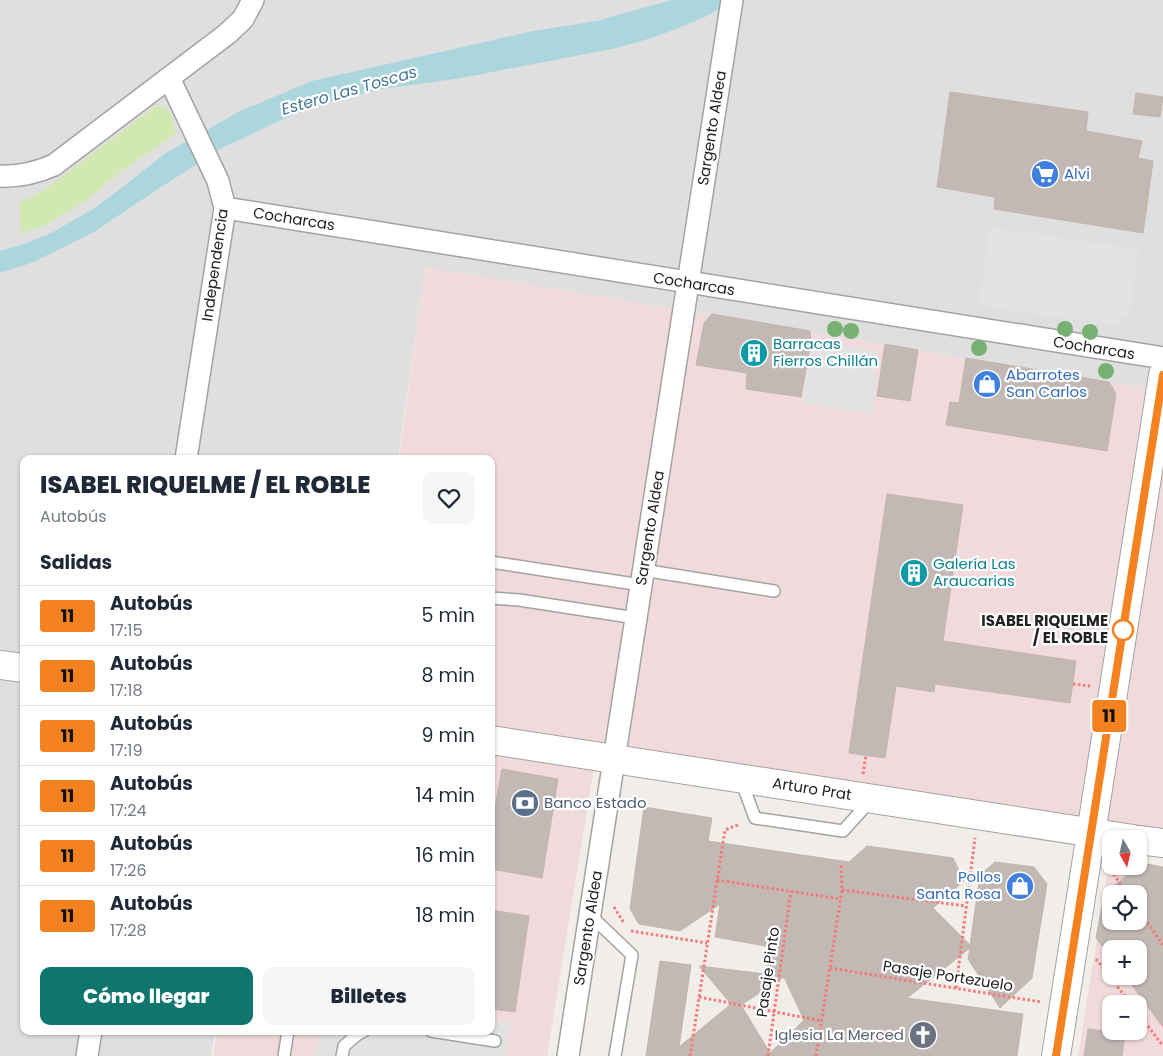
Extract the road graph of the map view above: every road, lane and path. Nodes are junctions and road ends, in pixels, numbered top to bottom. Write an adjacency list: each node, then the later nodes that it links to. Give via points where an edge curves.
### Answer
1 (253, 0): 3 (street, via 236,27)
2 (732, 0): 6 (street, Sargento Aldea)
3 (168, 78): 4 (street, via 54,165 24,176); 5 (street, Independencia, via 213,170)
4 (0, 176)
5 (225, 208): 6 (street, Cocharcas); 9 (street, Independencia)
6 (688, 283): 7 (street, Cocharcas); 11 (street, Sargento Aldea)
7 (1163, 358)
8 (1163, 375): 23 (street)
9 (187, 455)
10 (495, 562): 11 (lane)
11 (642, 577): 12 (lane); 14 (street, Sargento Aldea)
12 (774, 591)
13 (495, 598): 14 (lane)
14 (636, 618): 18 (street, Sargento Aldea)
15 (0, 665): 16 (street)
16 (20, 668)
17 (495, 741): 18 (street, Arturo Prat)
18 (614, 758): 19 (street, Arturo Prat); 33 (street, Sargento Aldea)
19 (740, 778): 20 (street, Arturo Prat); 22 (lane)
20 (872, 798): 21 (street, Arturo Prat); 22 (lane, via 843,831)
21 (978, 815): 23 (street, Arturo Prat); 32 (path)
22 (755, 818): 28 (path, via 725,830)
23 (1091, 832): 24 (street, Arturo Prat); 43 (street)
24 (1102, 834)
25 (1148, 841): 26 (street)
26 (1163, 843)
27 (840, 863): 29 (path)
28 (717, 880): 30 (path); 36 (path)
29 (842, 890): 31 (path); 32 (path)
30 (791, 891): 31 (path); 44 (path, Pasaje Pinto)
31 (840, 899): 39 (path)
32 (966, 906): 40 (path)
33 (590, 915): 56 (street, Sargento Aldea); 57 (lane, via 632,955)
34 (1147, 922): 37 (path)
35 (630, 930): 36 (path)
36 (707, 943): 42 (path)
37 (1163, 945)
38 (1092, 952): 41 (path)
39 (830, 968): 40 (path, Pasaje Portezuelo); 45 (path)
40 (956, 988): 43 (path, Pasaje Portezuelo)
41 (1124, 995)
42 (699, 998): 44 (path); 58 (path)
43 (1064, 1006): 61 (street)
44 (774, 1012): 45 (path); 59 (path, Pasaje Pinto)
45 (822, 1021): 60 (path)
46 (1147, 1025): 52 (path)
47 (91, 1035): 53 (street)
48 (287, 1035): 54 (lane)
49 (357, 1035): 55 (lane, via 344,1046)
50 (457, 1035): 51 (lane)
51 (496, 1041)
52 (1163, 1046)
53 (87, 1056)
54 (284, 1056)
55 (342, 1056)
56 (568, 1056)
57 (615, 1056)
58 (690, 1056)
59 (768, 1056)
60 (816, 1056)
61 (1056, 1056)

